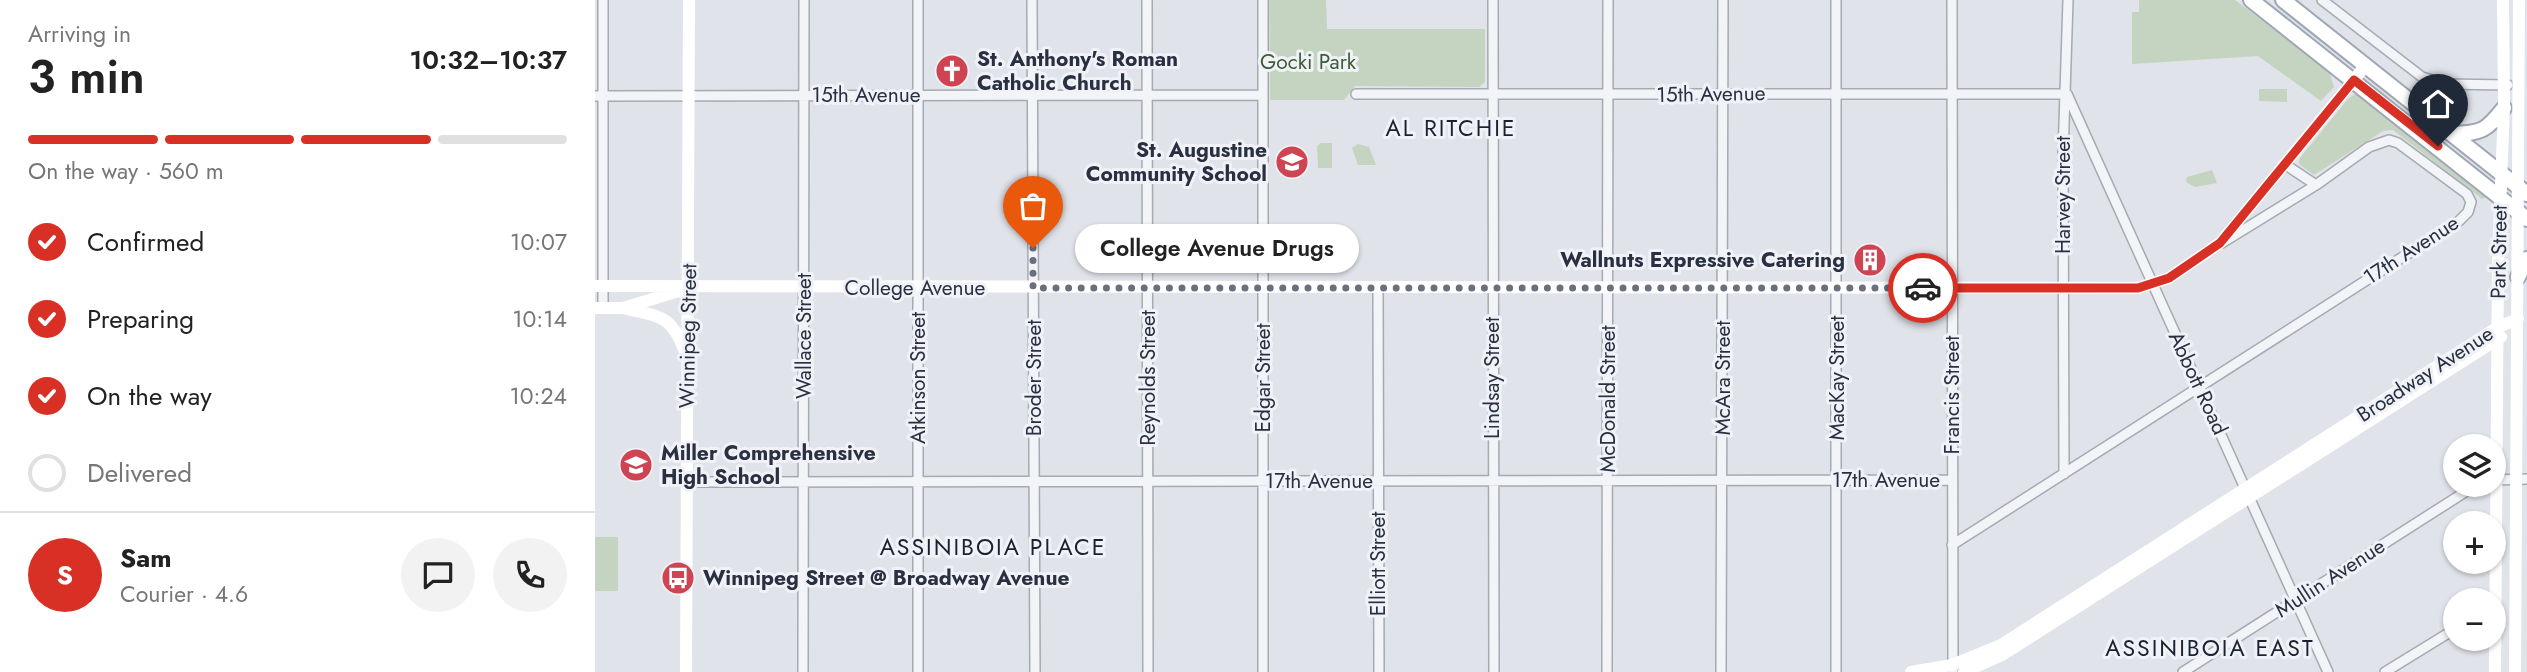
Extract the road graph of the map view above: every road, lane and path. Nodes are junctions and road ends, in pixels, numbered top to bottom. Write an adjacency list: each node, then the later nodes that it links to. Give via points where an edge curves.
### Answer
1 (603, 0): 35 (street)
2 (689, 0): 36 (street, Winnipeg Street)
3 (804, 0): 30 (street, Wallace Street)
4 (918, 0): 31 (street, Atkinson Street)
5 (1032, 0): 32 (street, Broder Street)
6 (1147, 0): 33 (street, Reynolds Street)
7 (1263, 0): 34 (street, Edgar Street)
8 (1493, 0): 24 (street, Lindsay Street)
9 (1608, 0): 25 (street, McDonald Street)
10 (1723, 0): 26 (street, McAra Street)
11 (1836, 0): 27 (street, MacKay Street)
12 (1952, 0): 28 (street, Francis Street)
13 (2068, 0): 29 (street, Harvey Street)
14 (2251, 0): 20 (main road)
15 (2283, 0): 19 (main road)
16 (2322, 0): 21 (street, via 2422,77 2445,84)
17 (2503, 0): 21 (street, Park Street)
18 (2519, 0): 22 (street, Park Street)
19 (2366, 65): 20 (street); 38 (main road)
20 (2354, 80): 39 (street); 43 (main road)
21 (2504, 85): 22 (street); 37 (street, Park Street)
22 (2520, 85): 42 (street, Park Street)
23 (1356, 94): 24 (street, 15th Avenue)
24 (1493, 94): 25 (street, 15th Avenue); 57 (street, Lindsay Street)
25 (1608, 94): 26 (street, 15th Avenue); 58 (street, McDonald Street)
26 (1723, 94): 27 (street, 15th Avenue); 59 (street, McAra Street)
27 (1837, 94): 28 (street, 15th Avenue); 60 (street, MacKay Street)
28 (1952, 94): 29 (street, 15th Avenue); 61 (street, Francis Street)
29 (2067, 94): 48 (street, Abbott Road); 62 (street, Harvey Street)
30 (804, 95): 31 (street, 15th Avenue); 36 (street, 15th Avenue); 51 (street, Wallace Street)
31 (919, 95): 32 (street, 15th Avenue); 52 (street, Atkinson Street)
32 (1033, 95): 33 (street, 15th Avenue); 53 (street, Broder Street)
33 (1147, 95): 34 (street, 15th Avenue); 54 (street, Reynolds Street)
34 (1263, 95): 55 (street, Edgar Street)
35 (599, 96): 36 (street, 15th Avenue); 49 (street)
36 (689, 96): 50 (street, Winnipeg Street)
37 (2504, 108): 38 (main road, via 2488,129); 40 (street, Park Street)
38 (2452, 134): 40 (main road)
39 (2286, 165): 41 (street); 45 (street)
40 (2502, 173): 42 (main road); 43 (street, Park Street)
41 (2316, 185): 45 (street); 68 (street, 17th Avenue, via 2369,147 2389,141 2467,194 2471,202 2459,221)
42 (2522, 191): 44 (street, Park Street)
43 (2500, 195): 44 (main road); 66 (street, Park Street)
44 (2522, 215): 47 (street, Park Street)
45 (2220, 243): 48 (street)
46 (2527, 259): 47 (main road)
47 (2518, 277): 65 (street, Park Street)
48 (2153, 285): 62 (street, College Avenue); 68 (street, Abbott Road)
49 (599, 286): 50 (street, College Avenue); 63 (street)
50 (689, 288): 51 (street, College Avenue); 64 (street, College Avenue); 67 (street, Winnipeg Street)
51 (804, 288): 52 (street, College Avenue); 81 (street, Wallace Street)
52 (918, 288): 53 (street, College Avenue); 82 (street, Atkinson Street)
53 (1033, 288): 54 (street, College Avenue); 83 (street, Broder Street)
54 (1147, 288): 55 (street, College Avenue); 76 (street, Reynolds Street)
55 (1262, 288): 56 (street, College Avenue); 77 (street, Edgar Street)
56 (1378, 288): 57 (street, College Avenue); 78 (street, Elliott Street)
57 (1492, 288): 58 (street, College Avenue); 79 (street, Lindsay Street)
58 (1608, 288): 59 (street, College Avenue); 72 (street, McDonald Street)
59 (1723, 288): 60 (street, College Avenue); 73 (street, McAra Street)
60 (1836, 288): 61 (street, College Avenue); 74 (street, MacKay Street)
61 (1952, 288): 62 (street, College Avenue); 75 (street, Francis Street)
62 (2063, 288): 70 (street, Harvey Street)
63 (599, 308): 64 (street, College Avenue)
64 (623, 308): 67 (street, via 665,318 677,330)
65 (2518, 319): 66 (street, Broadway Avenue); 71 (street, Park Street)
66 (2498, 333): 69 (street, Park Street); 84 (street, Broadway Avenue)
67 (687, 357): 80 (street, Winnipeg Street)
68 (2200, 385): 70 (street, 17th Avenue); 84 (street, Abbott Road)
69 (2497, 434)
70 (2064, 474): 87 (street, 17th Avenue)
71 (2522, 479): 90 (street, Park Street)
72 (1608, 480): 73 (street, 17th Avenue); 79 (street, 17th Avenue); 103 (street, McDonald Street)
73 (1723, 480): 74 (street, 17th Avenue); 104 (street, McAra Street)
74 (1837, 480): 75 (street, 17th Avenue); 105 (street, MacKay Street)
75 (1952, 480): 87 (street, Francis Street)
76 (1148, 481): 77 (street, 17th Avenue); 83 (street, 17th Avenue); 99 (street, Reynolds Street)
77 (1263, 481): 78 (street, 17th Avenue); 100 (street, Edgar Street)
78 (1378, 481): 79 (street, 17th Avenue); 101 (street, Elliott Street)
79 (1492, 481): 102 (street, Lindsay Street)
80 (686, 482): 81 (street, 17th Avenue); 95 (street, Winnipeg Street)
81 (803, 482): 82 (street, 17th Avenue); 96 (street, Wallace Street)
82 (918, 482): 83 (street, 17th Avenue); 97 (street, Atkinson Street)
83 (1034, 482): 98 (street, Broder Street)
84 (2249, 493): 89 (street, Abbott Road); 94 (street, Broadway Avenue, via 2001,645); 107 (street, Broadway Avenue, via 2002,655)
85 (2457, 497): 89 (street, Mullin Avenue)
86 (2496, 497): 88 (street, Park Street)
87 (1952, 545): 94 (street, Francis Street)
88 (2495, 588)
89 (2295, 600): 108 (street, Mullin Avenue); 109 (street, Abbott Road)
90 (2515, 603): 91 (street); 112 (street, Park Street)
91 (2506, 604)
92 (2443, 636): 110 (street)
93 (2495, 651): 111 (street, Park Street)
94 (1952, 668): 106 (street, Broadway Avenue)
95 (686, 672)
96 (803, 672)
97 (918, 672)
98 (1035, 672)
99 (1148, 672)
100 (1263, 672)
101 (1379, 672)
102 (1494, 672)
103 (1608, 672)
104 (1721, 672)
105 (1836, 672)
106 (1911, 672)
107 (1963, 672)
108 (2183, 672)
109 (2328, 672)
110 (2385, 672)
111 (2495, 672)
112 (2515, 672)

